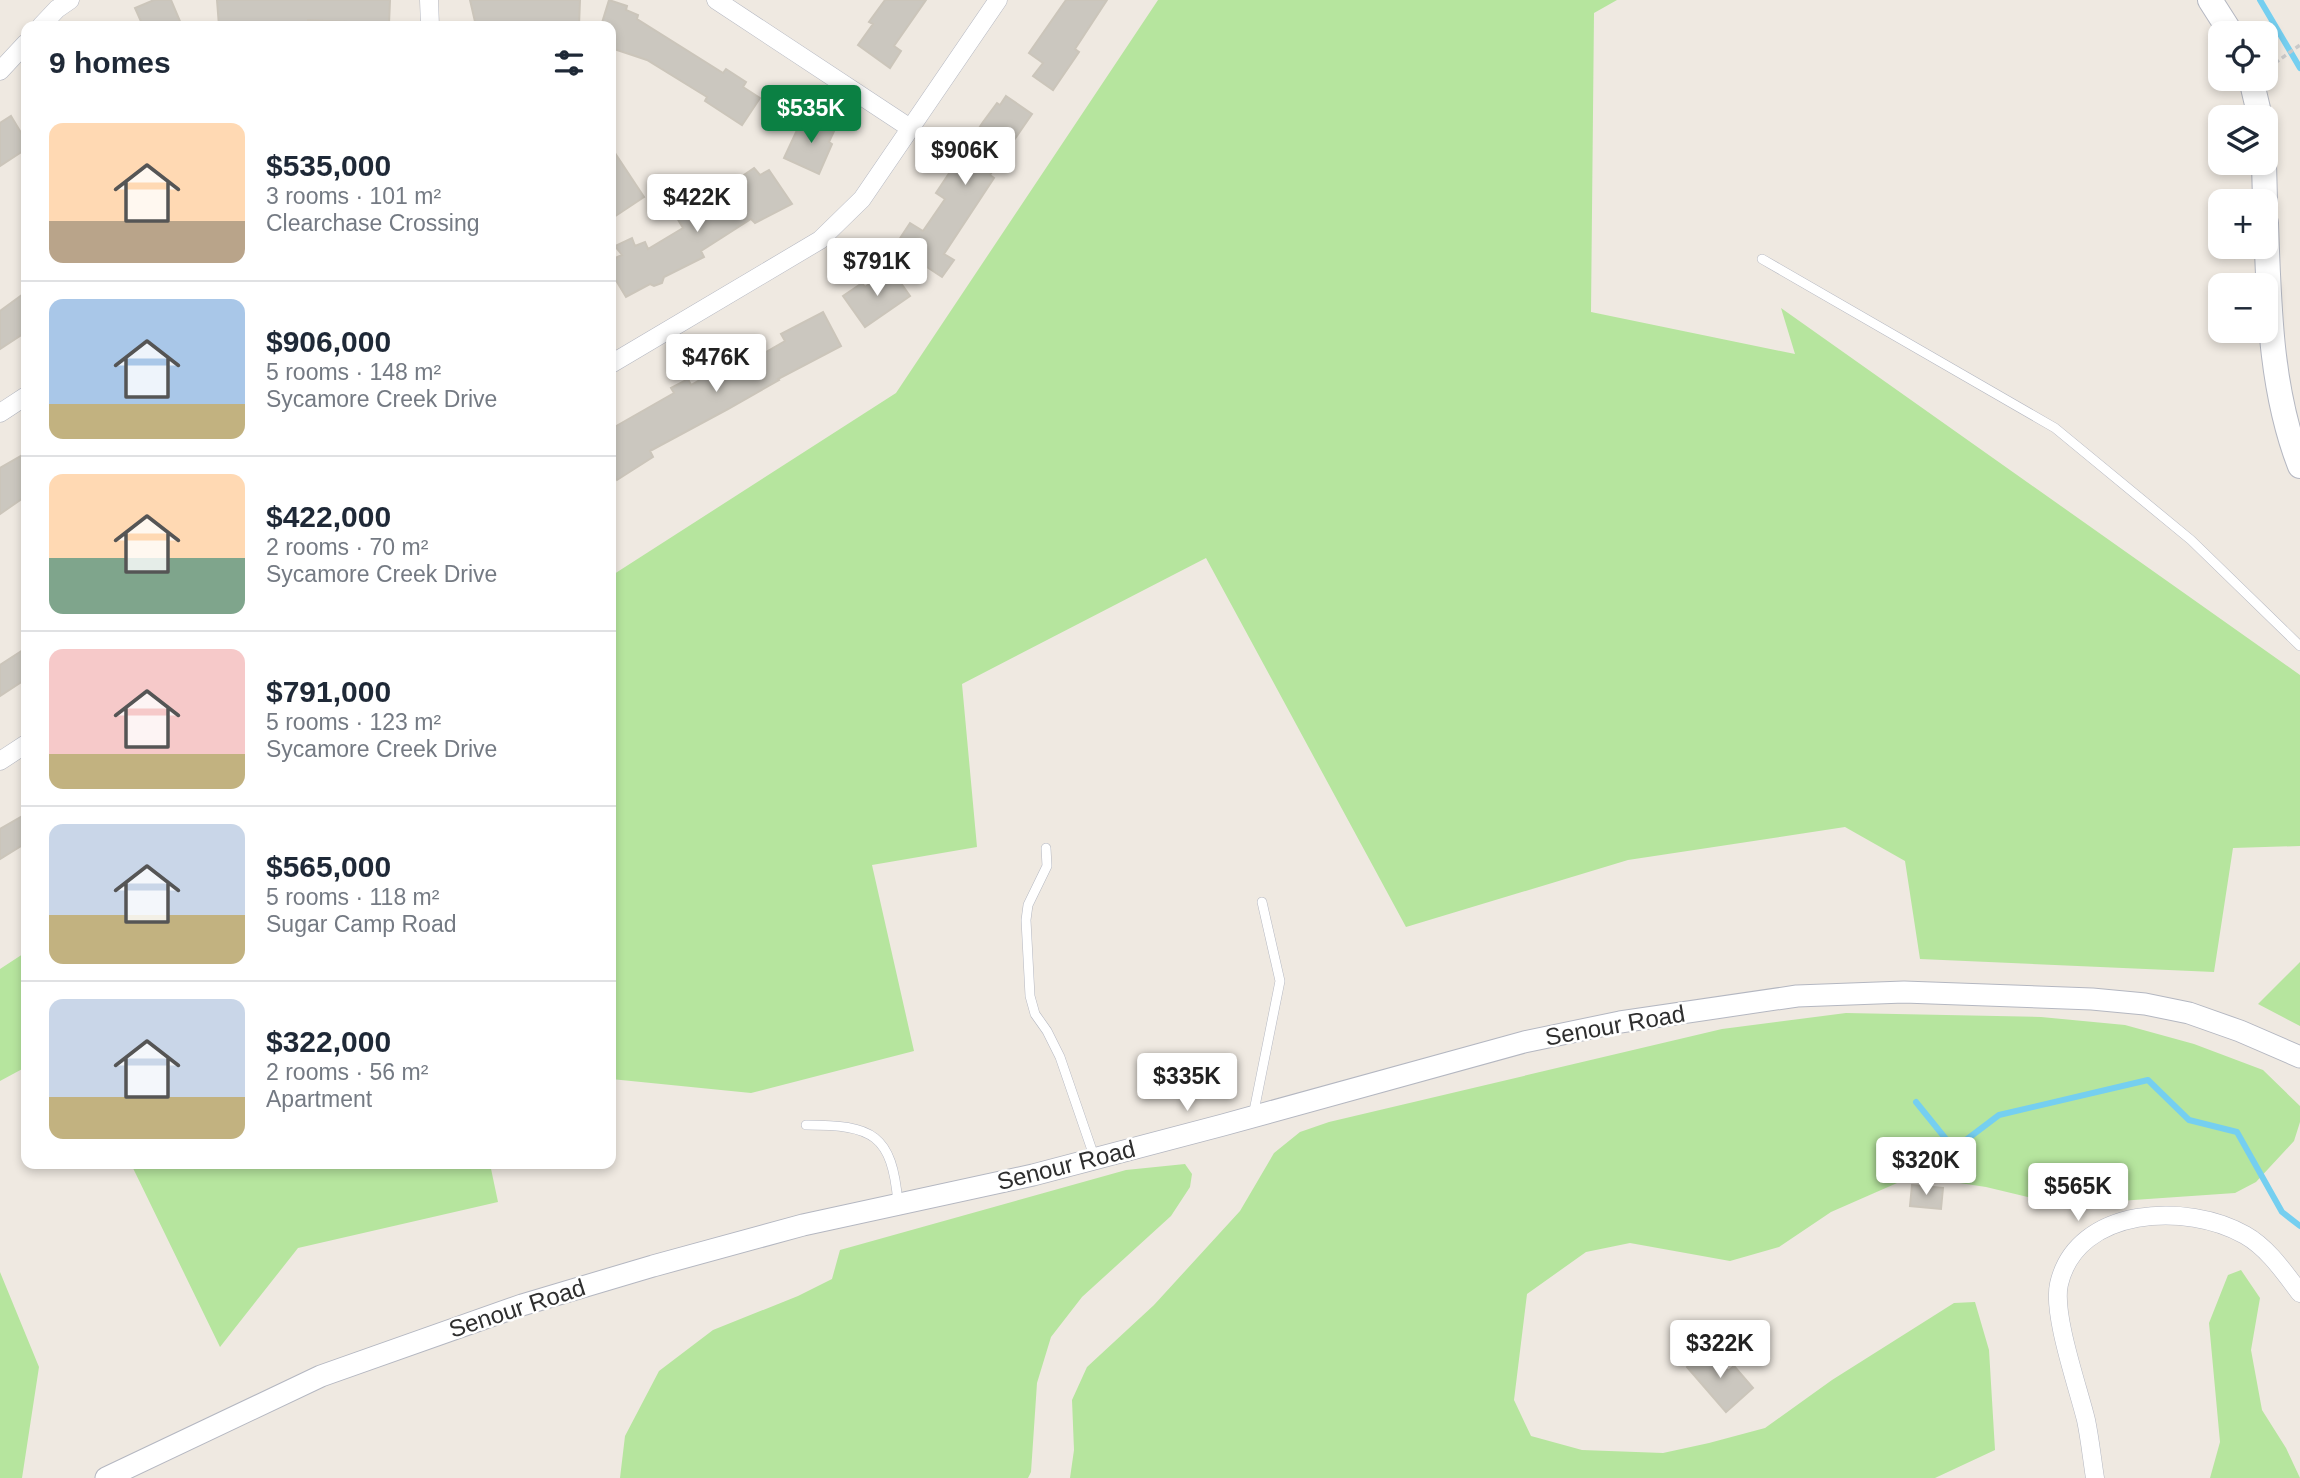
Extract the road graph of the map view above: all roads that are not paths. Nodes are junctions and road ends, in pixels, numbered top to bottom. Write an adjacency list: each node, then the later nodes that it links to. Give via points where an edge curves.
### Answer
1 (70, 0): 6 (street)
2 (429, 0): 7 (street)
3 (716, 0): 11 (street)
4 (998, 0): 11 (street)
5 (2210, 0): 8 (main road)
6 (47, 21)
7 (430, 21)
8 (2223, 21)
9 (21, 48): 10 (street)
10 (0, 71)
11 (911, 128): 14 (street, via 862,199 820,240)
12 (1762, 258): 18 (lane, via 2055,428 2191,540)
13 (2267, 259): 17 (main road, via 2280,393)
14 (616, 355)
15 (21, 399): 16 (street)
16 (0, 413)
17 (2300, 466)
18 (2300, 646)
19 (21, 747): 20 (street)
20 (0, 761)
21 (1046, 848): 26 (lane, via 1047,866 1028,905 1026,920 1030,996 1060,1057)
22 (1262, 902): 24 (lane, via 1280,981)
23 (2300, 1057): 24 (street, Senour Road, via 2223,1024 2145,1004 1904,992 1797,996 1620,1021 1524,1042)
24 (1252, 1117): 26 (street, Senour Road)
25 (806, 1125): 27 (lane, via 838,1125 876,1138 886,1148 895,1171)
26 (1095, 1159): 27 (street, Senour Road)
27 (898, 1204): 29 (street, Senour Road, via 653,1266 423,1339 321,1376)
28 (2300, 1293): 30 (street, via 2277,1261 2246,1235 2215,1222 2168,1214 2132,1219 2099,1231 2076,1250 2059,1285 2059,1312)
29 (106, 1478)
30 (2095, 1478)

